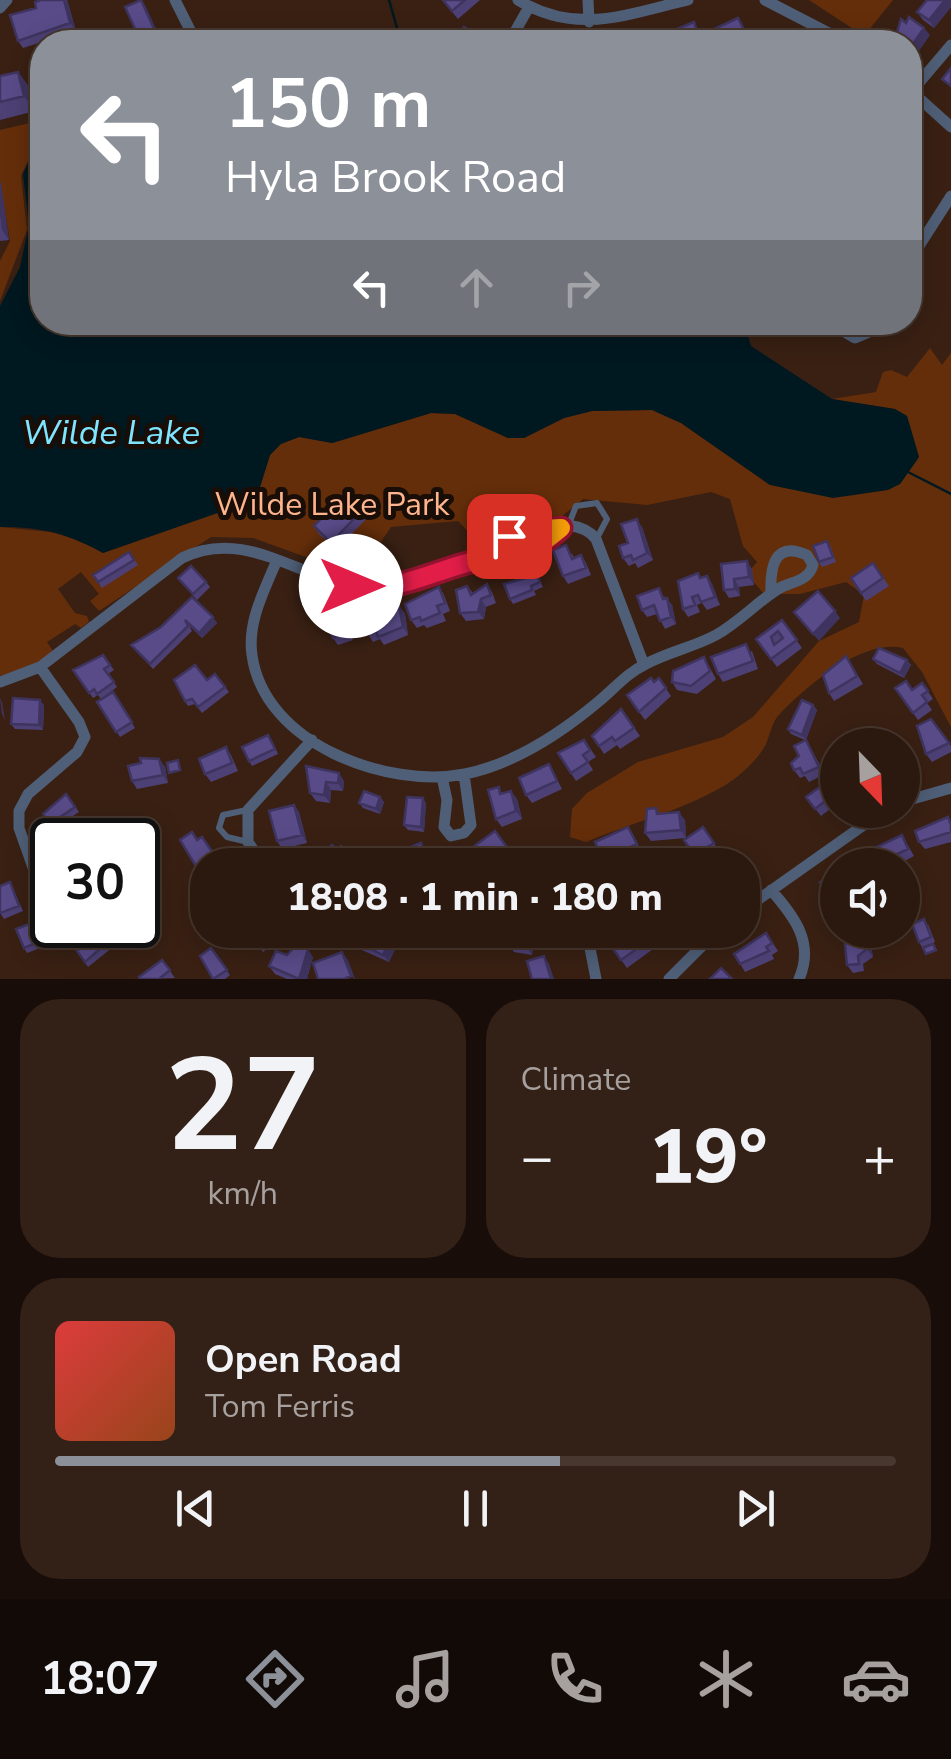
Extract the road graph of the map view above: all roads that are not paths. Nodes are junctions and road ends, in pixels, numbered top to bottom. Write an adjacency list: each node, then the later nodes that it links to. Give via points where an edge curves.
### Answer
1 (7, 0): 7 (street)
2 (175, 0): 10 (street)
3 (588, 0): 8 (street)
4 (688, 0): 8 (street)
5 (765, 0): 9 (street)
6 (524, 4): 8 (street); 11 (street)
7 (0, 8)
8 (589, 22)
9 (823, 29)
10 (190, 30)
11 (514, 30)
12 (951, 45): 13 (street)
13 (922, 78)
14 (922, 100): 15 (street)
15 (951, 127)
16 (951, 196): 17 (street)
17 (922, 241)
18 (565, 526): 19 (street, via 578,524); 19 (lane, via 576,506 597,504 607,519); 21 (street, via 509,536); 21 (street, via 518,557)
19 (596, 539): 23 (street)
20 (277, 560): 21 (street, via 378,589); 24 (street, via 242,548 196,551); 26 (street, via 253,624 252,655 270,700)
21 (472, 562)
22 (772, 594): 23 (street, via 714,637)
23 (644, 664): 27 (street, via 546,739)
24 (40, 667): 25 (street); 33 (street, via 85,738 23,800 17,819)
25 (0, 682)
26 (312, 740): 28 (street, via 374,768); 31 (street)
27 (464, 774): 28 (street); 28 (street, via 471,824 451,836 444,827)
28 (442, 777)
29 (951, 788): 30 (street)
30 (920, 797)
31 (248, 810): 34 (street); 34 (lane, via 223,815 219,828)
32 (860, 828): 38 (street)
33 (25, 842): 35 (street); 37 (street)
34 (248, 842): 36 (street)
35 (30, 847)
36 (252, 848)
37 (30, 856)
38 (772, 890): 39 (street); 44 (street, via 802,935)
39 (760, 899)
40 (590, 948): 42 (street)
41 (700, 948): 43 (street)
42 (596, 979)
43 (668, 979)
44 (799, 979)

